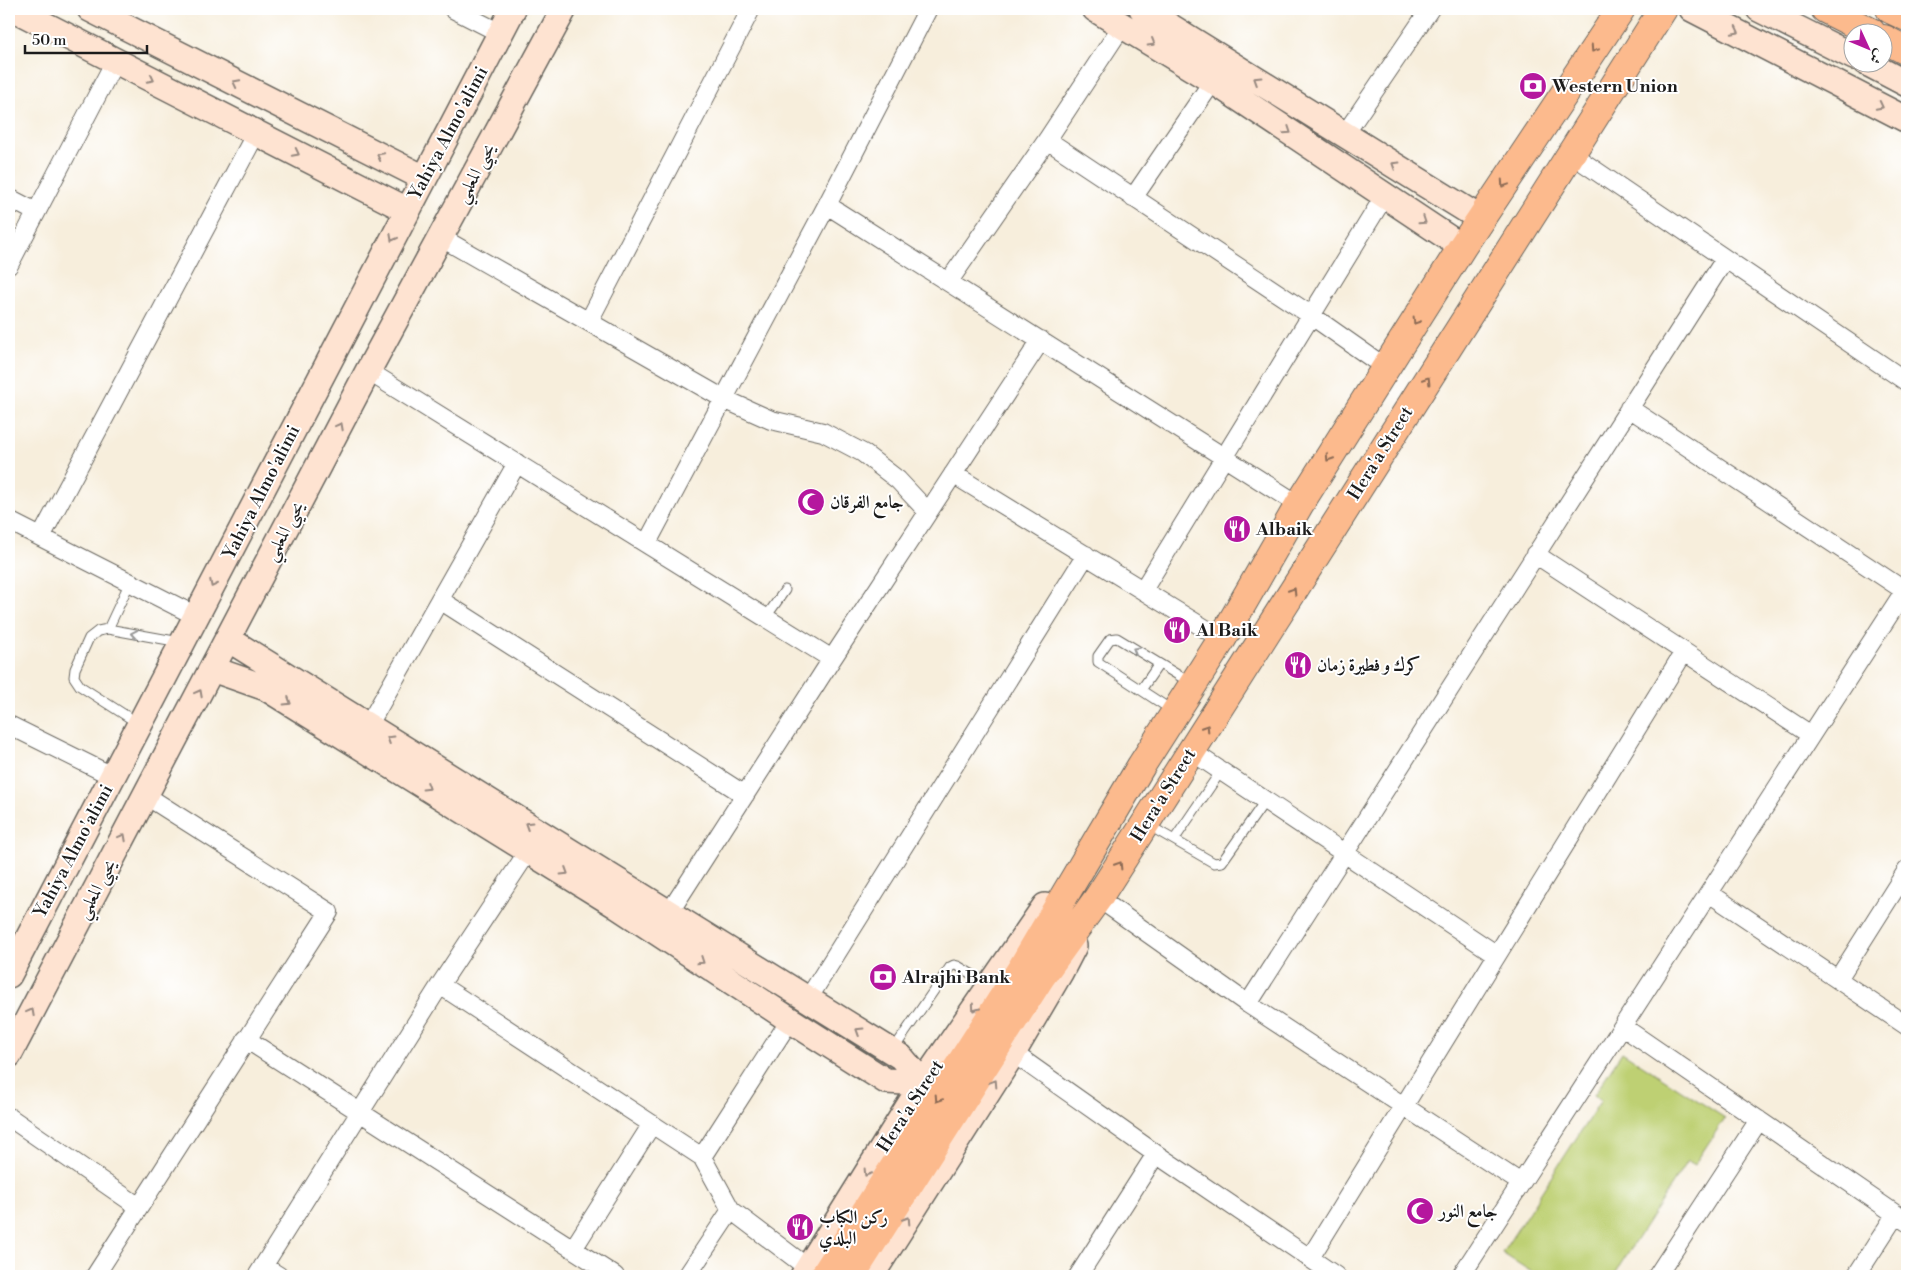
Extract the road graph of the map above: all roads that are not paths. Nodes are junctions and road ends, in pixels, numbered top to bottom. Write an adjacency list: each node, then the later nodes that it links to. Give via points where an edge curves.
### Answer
1 (14, 9): 27 (street)
2 (90, 9): 38 (street, one-way to 2)
3 (453, 9): 21 (street)
4 (513, 9): 21 (street, Yahiya Almo'alimi)
5 (564, 9): 46 (street, يحيى المعلمي)
6 (751, 9): 52 (street)
7 (928, 9): 42 (street)
8 (1095, 9): 20 (street)
9 (1142, 9): 24 (street)
10 (1430, 9): 35 (street)
11 (1621, 9): 45 (main road, Hera'a Street, one-way to 45)
12 (1663, 9): 37 (main road, Hera'a Street)
13 (1692, 9): 33 (street, one-way to 33)
14 (1759, 9): 26 (street)
15 (1790, 9): 22 (street)
16 (1825, 9): 19 (main road)
17 (1890, 9): 18 (main road)
18 (1907, 18)
19 (1851, 22)
20 (1122, 26): 24 (street, one-way to 24); 36 (street)
21 (500, 33): 38 (street, Yahiya Almo'alimi)
22 (1844, 41)
23 (1894, 44): 25 (main road)
24 (1182, 47): 31 (street); 35 (street, one-way to 24)
25 (1907, 51)
26 (1844, 52)
27 (115, 61): 34 (street, one-way to 34); 44 (street)
28 (1894, 71): 30 (street)
29 (1884, 72): 32 (street)
30 (1907, 79)
31 (1213, 81): 39 (street, one-way to 39); 41 (street)
32 (1907, 84)
33 (1907, 120)
34 (256, 133): 43 (street, one-way to 43); 67 (street)
35 (1344, 134): 45 (street, one-way to 35)
36 (1047, 140): 41 (street); 50 (street)
37 (1571, 154): 48 (street); 95 (main road, Hera'a Street, one-way to 37)
38 (424, 178): 43 (street, Yahiya Almo'alimi)
39 (1385, 195): 47 (street, one-way to 47); 51 (street)
40 (9, 198): 44 (street)
41 (1133, 198): 51 (street)
42 (827, 205): 50 (street); 57 (street)
43 (407, 210): 59 (street, Yahiya Almo'alimi, one-way to 59)
44 (36, 212): 49 (street)
45 (1481, 218): 47 (main road, Hera'a Street)
46 (440, 237): 52 (street); 55 (street, يحيى المعلمي)
47 (1462, 247): 54 (main road, Hera'a Street, one-way to 54)
48 (1725, 259): 56 (street); 58 (street)
49 (9, 265)
50 (949, 281): 53 (street)
51 (1312, 316): 54 (street); 61 (street)
52 (588, 321): 57 (street)
53 (1041, 340): 61 (street); 63 (street)
54 (1386, 368): 64 (main road, Hera'a Street, one-way to 64)
55 (368, 372): 60 (street, يحيى المعلمي, one-way to 55); 62 (street)
56 (1907, 382)
57 (724, 398): 65 (street, via 772,420 823,432 863,453 898,480); 68 (street)
58 (1629, 408): 69 (street); 72 (street)
59 (288, 439): 60 (street); 76 (street, Yahiya Almo'alimi, one-way to 76)
60 (324, 455): 79 (street, يحيى المعلمي)
61 (1225, 458): 64 (street); 74 (street)
62 (517, 463): 68 (street); 75 (street)
63 (953, 474): 65 (street); 70 (street)
64 (1299, 505): 80 (main road, Hera'a Street)
65 (928, 512): 83 (street)
66 (9, 521): 67 (street)
67 (41, 537): 71 (street)
68 (646, 543): 77 (street)
69 (1535, 554): 82 (street); 105 (street)
70 (1086, 555): 74 (street); 117 (street)
71 (130, 582): 76 (street); 78 (lane)
72 (1906, 589): 94 (street)
73 (785, 590): 77 (lane)
74 (1142, 590): 80 (street)
75 (440, 600): 93 (street); 100 (street)
76 (196, 616): 81 (street, Yahiya Almo'alimi)
77 (766, 617): 83 (street)
78 (108, 629): 81 (lane, one-way to 78); 91 (lane, via 89,638 74,677 80,686)
79 (228, 639): 84 (street); 86 (street, يحيى المعلمي)
80 (1222, 639): 87 (main road, Hera'a Street)
81 (182, 642): 91 (street, Yahiya Almo'alimi)
82 (1684, 652): 94 (street); 111 (street)
83 (832, 658): 100 (street)
84 (268, 663): 88 (street, via 253,670); 93 (street)
85 (1159, 664): 87 (lane); 89 (lane); 89 (lane, one-way to 89, via 1116,638 1110,639 1098,656 1098,662)
86 (212, 669): 88 (street); 99 (street, يحيى المعلمي, one-way to 86)
87 (1193, 685): 90 (main road, Hera'a Street)
88 (266, 688): 104 (street, one-way to 104)
89 (1141, 690): 90 (lane)
90 (1175, 712): 96 (main road, Hera'a Street)
91 (139, 724): 98 (street, Yahiya Almo'alimi)
92 (9, 725): 98 (street)
93 (368, 726): 108 (street, one-way to 93)
94 (1811, 735): 107 (street)
95 (1191, 751): 97 (street); 102 (main road, Hera'a Street)
96 (1141, 766): 112 (main road, Hera'a Street); 116 (street, Hera'a Street)
97 (1220, 771): 101 (street); 103 (lane)
98 (112, 776): 113 (street, Yahiya Almo'alimi)
99 (145, 795): 122 (street, via 329,912); 125 (street, يحيى المعلمي, one-way to 99)
100 (746, 795): 110 (street)
101 (1265, 801): 103 (lane, via 1222,862 1214,863); 105 (street)
102 (1145, 824): 103 (lane); 109 (main road, Hera'a Street, one-way to 102)
103 (1174, 840)
104 (530, 850): 108 (street, one-way to 108); 115 (street)
105 (1344, 853): 111 (street); 118 (street)
106 (1907, 870): 114 (street)
107 (1709, 893): 114 (street); 121 (street)
108 (624, 897): 110 (street); 119 (street, one-way to 119)
109 (1098, 898): 112 (main road, Hera'a Street); 118 (street); 124 (street, Hera'a Street)
110 (669, 913): 117 (street)
111 (1497, 955): 127 (street)
112 (1031, 973): 141 (main road, Hera'a Street, one-way to 141); 146 (main road, Hera'a Street)
113 (9, 975)
114 (1838, 979): 120 (street)
115 (440, 985): 128 (street); 131 (street)
116 (990, 986): 123 (lane, via 958,966 950,967); 126 (street, Hera'a Street, one-way to 126)
117 (808, 999): 123 (street, one-way to 117)
118 (1248, 1004): 127 (street)
119 (790, 1020): 126 (street, via 886,1081); 133 (street)
120 (1907, 1026)
121 (1622, 1027): 130 (street); 134 (street)
122 (246, 1040): 128 (street); 135 (street)
123 (892, 1051): 126 (street)
124 (1014, 1053): 132 (street); 147 (street, Hera'a Street, one-way to 124)
125 (9, 1055)
126 (923, 1083): 141 (street, Hera'a Street, one-way to 141)
127 (1404, 1106): 134 (street); 139 (street)
128 (360, 1112): 138 (street); 140 (street)
129 (9, 1117): 135 (street)
130 (1758, 1120): 137 (street); 151 (street)
131 (652, 1124): 133 (street); 138 (street)
132 (1156, 1154): 139 (street); 148 (street)
133 (702, 1156): 136 (street)
134 (1521, 1184): 150 (street)
135 (139, 1207): 142 (street)
136 (732, 1210): 141 (street); 145 (street)
137 (1901, 1218): 152 (street)
138 (573, 1249): 144 (street)
139 (1310, 1258): 149 (street)
140 (260, 1271): 143 (street)
141 (812, 1273)
142 (95, 1276)
143 (279, 1276)
144 (615, 1276)
145 (687, 1276)
146 (851, 1276)
147 (871, 1276)
148 (1078, 1276)
149 (1336, 1276)
150 (1461, 1276)
151 (1657, 1276)
152 (1856, 1276)

